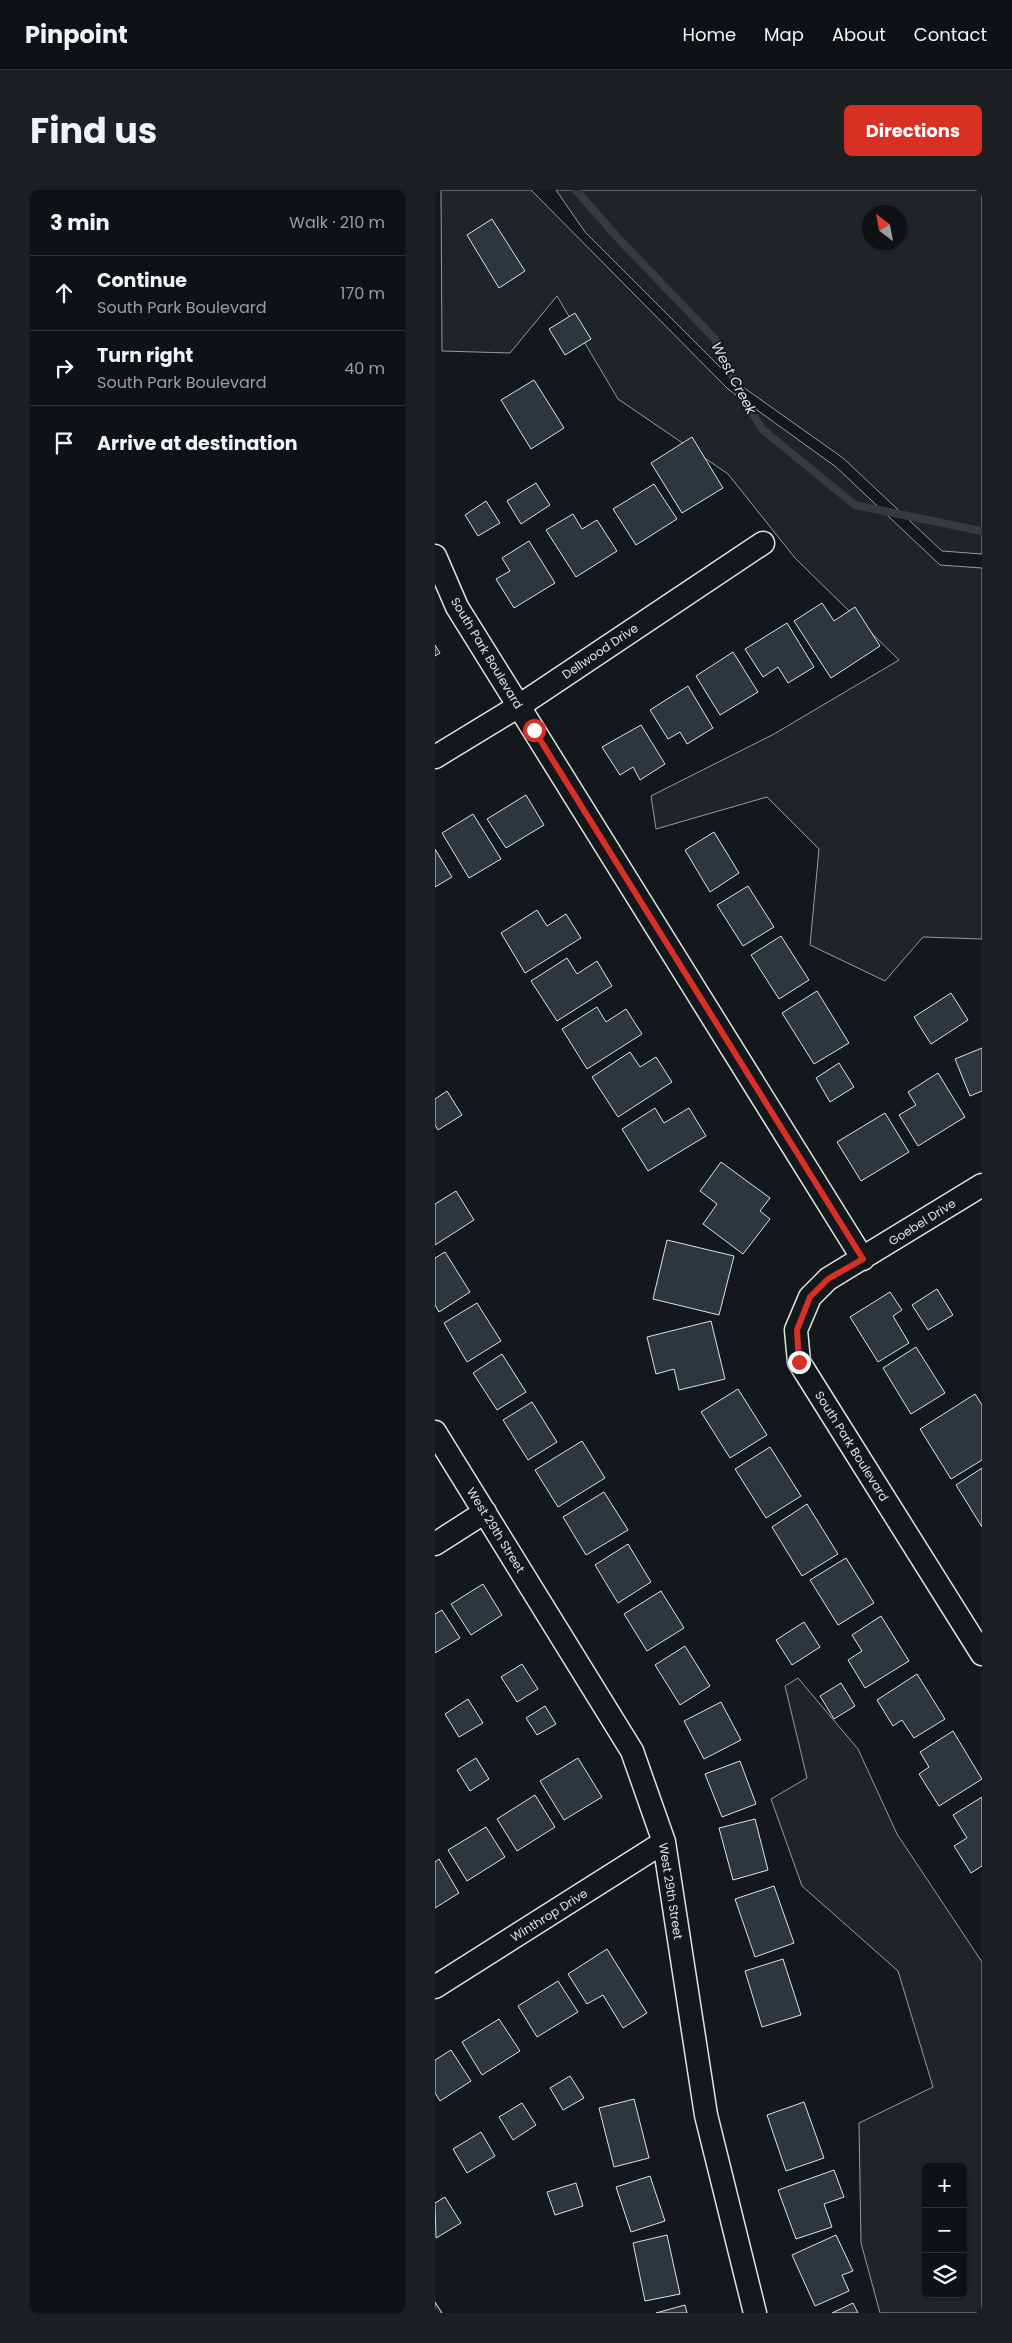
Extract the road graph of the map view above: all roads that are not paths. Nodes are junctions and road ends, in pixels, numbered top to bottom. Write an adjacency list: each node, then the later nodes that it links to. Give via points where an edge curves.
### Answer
1 (763, 543): 3 (street, Dellwood Drive)
2 (435, 556): 3 (street, South Park Boulevard, via 457,607)
3 (519, 706): 4 (street, Dellwood Drive); 6 (street, South Park Boulevard)
4 (435, 757)
5 (982, 1185): 6 (street, Goebel Drive)
6 (863, 1259): 10 (street, South Park Boulevard, via 828,1279 810,1297 797,1330 799,1362)
7 (435, 1432): 8 (street, West 29th Street)
8 (485, 1512): 9 (street); 11 (street, West 29th Street, via 632,1751)
9 (435, 1544)
10 (982, 1654)
11 (664, 1842): 12 (street, Winthrop Drive); 13 (street, West 29th Street, via 706,2115)
12 (435, 1988)
13 (755, 2313)

